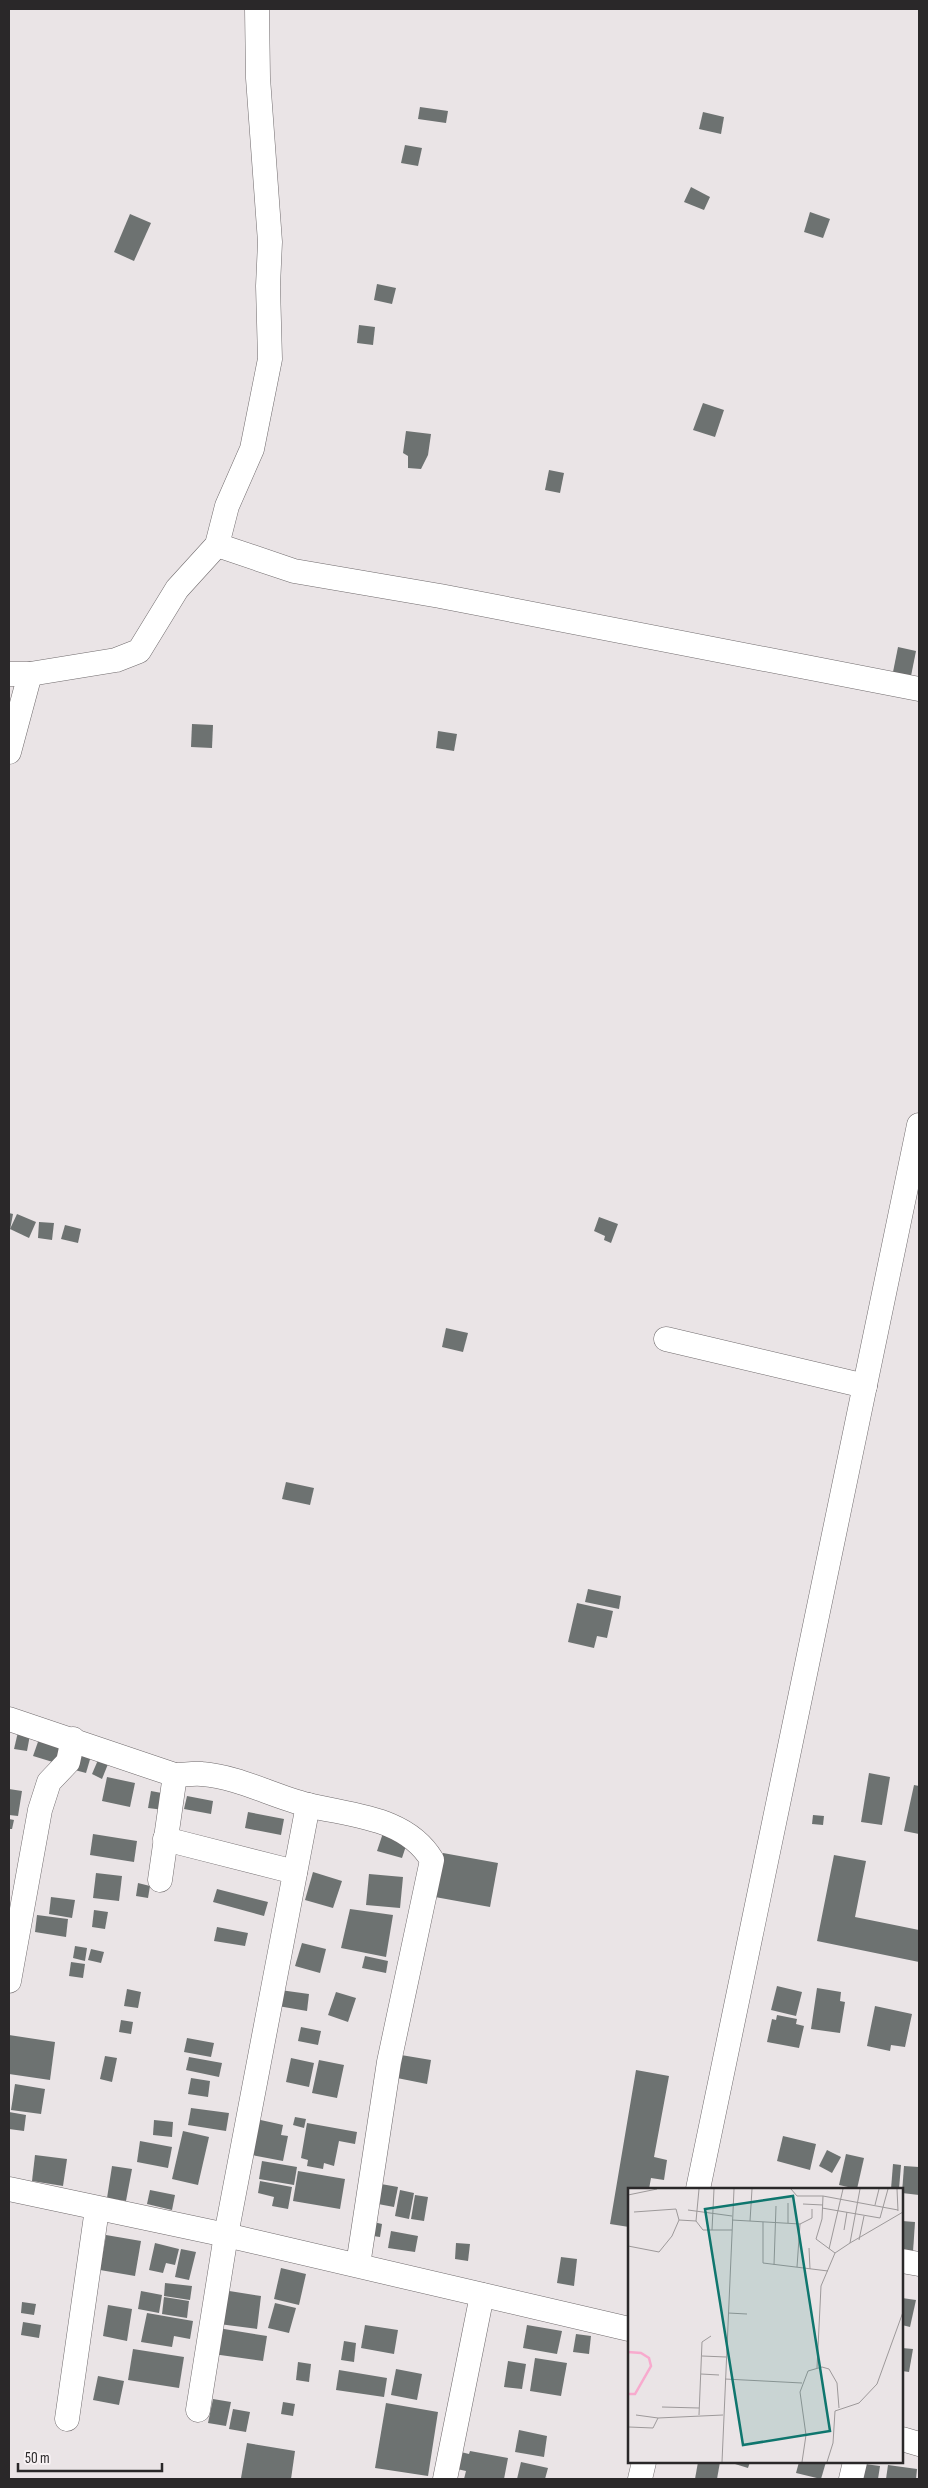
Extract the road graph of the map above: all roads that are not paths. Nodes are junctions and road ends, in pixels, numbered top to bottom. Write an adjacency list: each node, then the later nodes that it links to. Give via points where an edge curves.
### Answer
1 (257, 9): 2 (street, via 258,78 270,242 270,359 252,449 227,506)
2 (217, 545): 3 (street, via 177,590 139,651 116,660); 4 (street, via 294,571 440,596)
3 (20, 674): 5 (street)
4 (919, 689)
5 (9, 752)
6 (919, 1125): 8 (street)
7 (666, 1339): 8 (street)
8 (865, 1386): 18 (street)
9 (9, 1719): 10 (street)
10 (73, 1739): 11 (street); 16 (street, via 68,1762 49,1782 40,1810)
11 (175, 1775): 12 (street, via 200,1773); 13 (street)
12 (308, 1805): 14 (street); 23 (street, via 336,1809 393,1826 424,1846 432,1860 389,2062)
13 (165, 1839): 14 (street); 15 (street)
14 (295, 1872): 20 (street)
15 (160, 1880)
16 (9, 1981)
17 (9, 2188): 19 (street)
18 (698, 2188)
19 (97, 2209): 20 (street); 27 (street)
20 (226, 2235): 23 (street); 26 (street)
21 (903, 2262): 22 (street)
22 (919, 2264)
23 (358, 2265): 24 (street)
24 (482, 2295): 25 (street); 32 (street)
25 (628, 2329)
26 (198, 2410)
27 (68, 2419)
28 (903, 2439): 29 (street)
29 (919, 2444)
30 (644, 2463): 33 (street)
31 (855, 2463): 34 (street)
32 (445, 2479)
33 (640, 2479)
34 (851, 2479)

